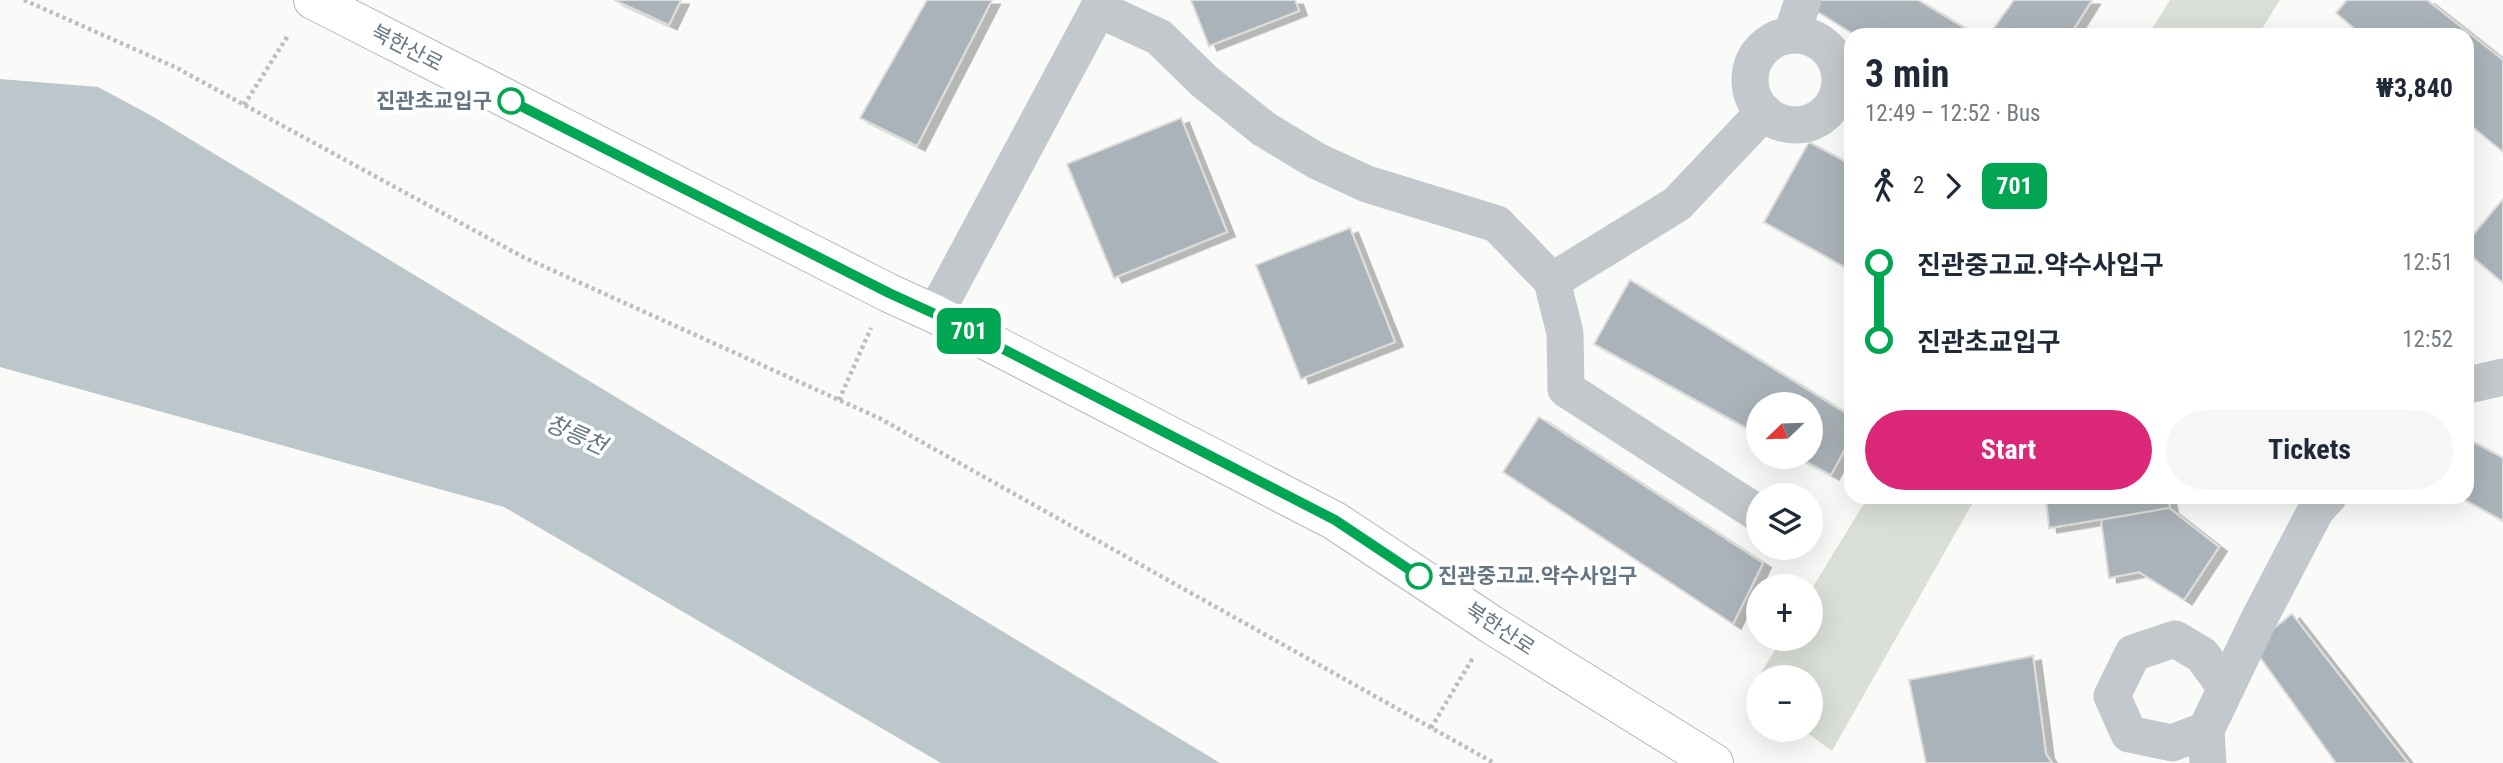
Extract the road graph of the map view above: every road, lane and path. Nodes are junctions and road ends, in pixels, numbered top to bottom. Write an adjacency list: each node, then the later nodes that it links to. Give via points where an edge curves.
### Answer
1 (24, 0): 7 (path, via 175,67)
2 (313, 0): 10 (main road, 북한산로)
3 (1803, 0): 6 (street)
4 (1101, 5): 9 (street, via 1159,37 1264,129 1367,184 1497,224); 10 (street)
5 (289, 34): 7 (path)
6 (1792, 34): 8 (street, via 1777,37 1755,57 1750,71 1752,93); 8 (street, via 1813,39 1830,52 1840,79 1838,93 1820,117 1806,124 1791,125)
7 (244, 105): 14 (path, via 523,257)
8 (1763, 113): 9 (street, via 1677,204)
9 (1552, 281): 16 (street, via 1565,333 1566,389)
10 (935, 314): 22 (main road, 북한산로, via 1335,520 1492,625)
11 (871, 328): 14 (path)
12 (2503, 377): 13 (street)
13 (2474, 384)
14 (839, 400): 19 (path, via 879,418)
15 (2322, 504): 18 (street)
16 (1746, 506)
17 (1474, 656): 19 (path)
18 (2226, 688): 20 (street); 20 (street, via 2202,655 2175,639 2133,653 2112,696 2129,734)
19 (1431, 728): 21 (path)
20 (2207, 747)
21 (1493, 763)
22 (1714, 763)

